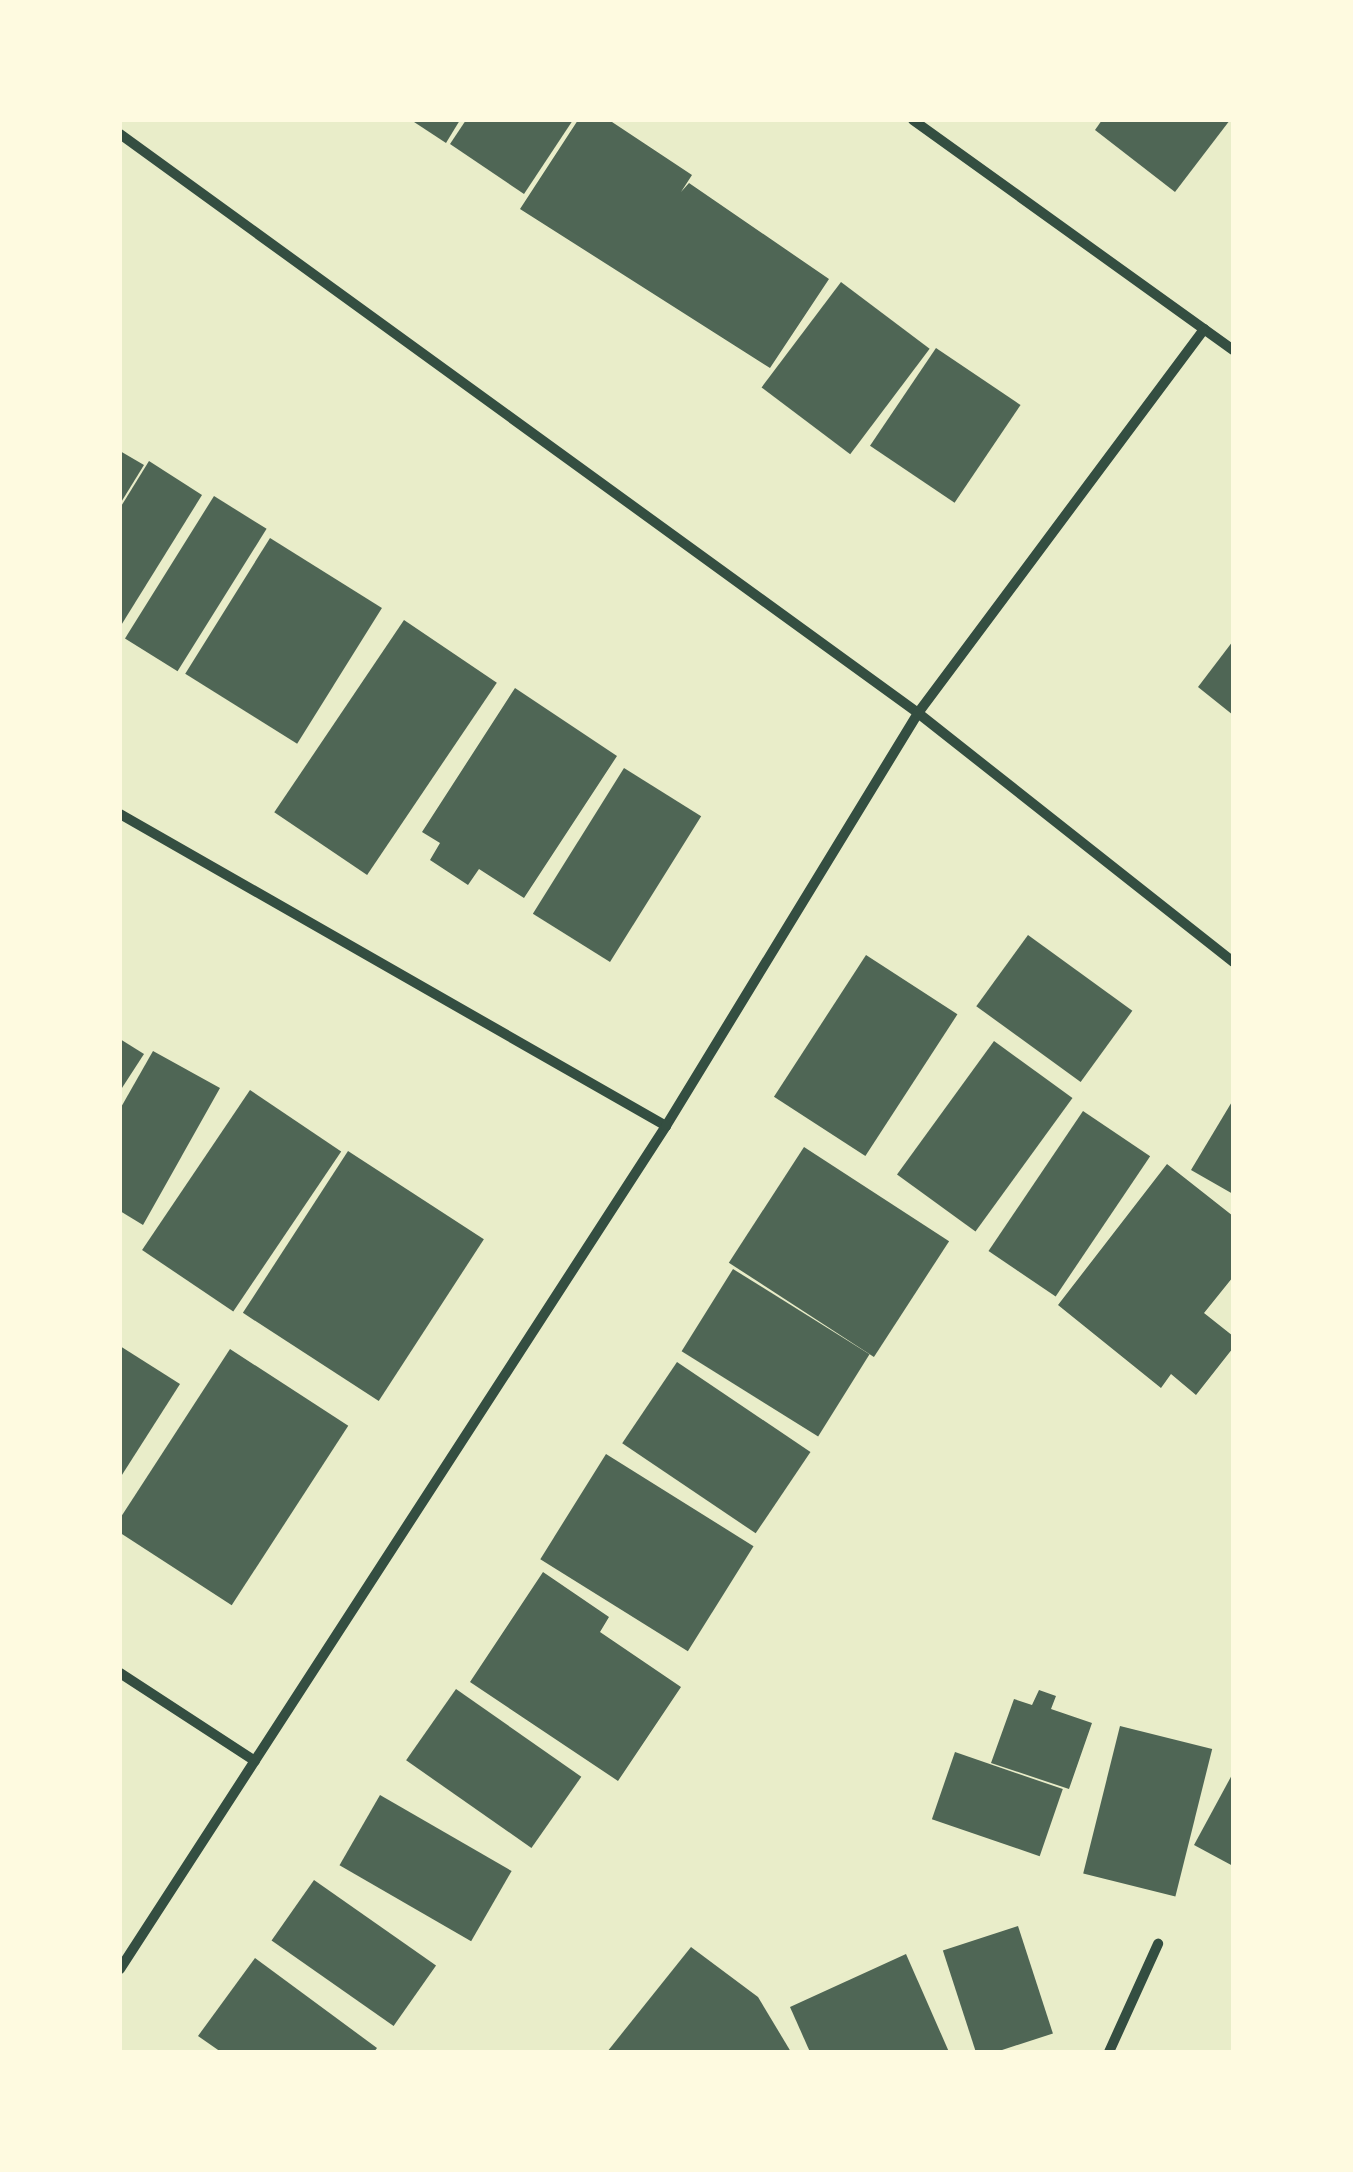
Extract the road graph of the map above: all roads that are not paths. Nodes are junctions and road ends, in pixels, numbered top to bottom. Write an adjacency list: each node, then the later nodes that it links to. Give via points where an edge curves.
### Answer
1 (913, 120): 3 (street)
2 (120, 134): 5 (street)
3 (1204, 330): 4 (street); 5 (street)
4 (1233, 350)
5 (918, 713): 7 (street); 8 (street)
6 (120, 814): 8 (street)
7 (1233, 962)
8 (666, 1126): 10 (street)
9 (120, 1673): 10 (street)
10 (254, 1761): 12 (street)
11 (1158, 1944): 13 (street)
12 (120, 1969)
13 (1108, 2052)

